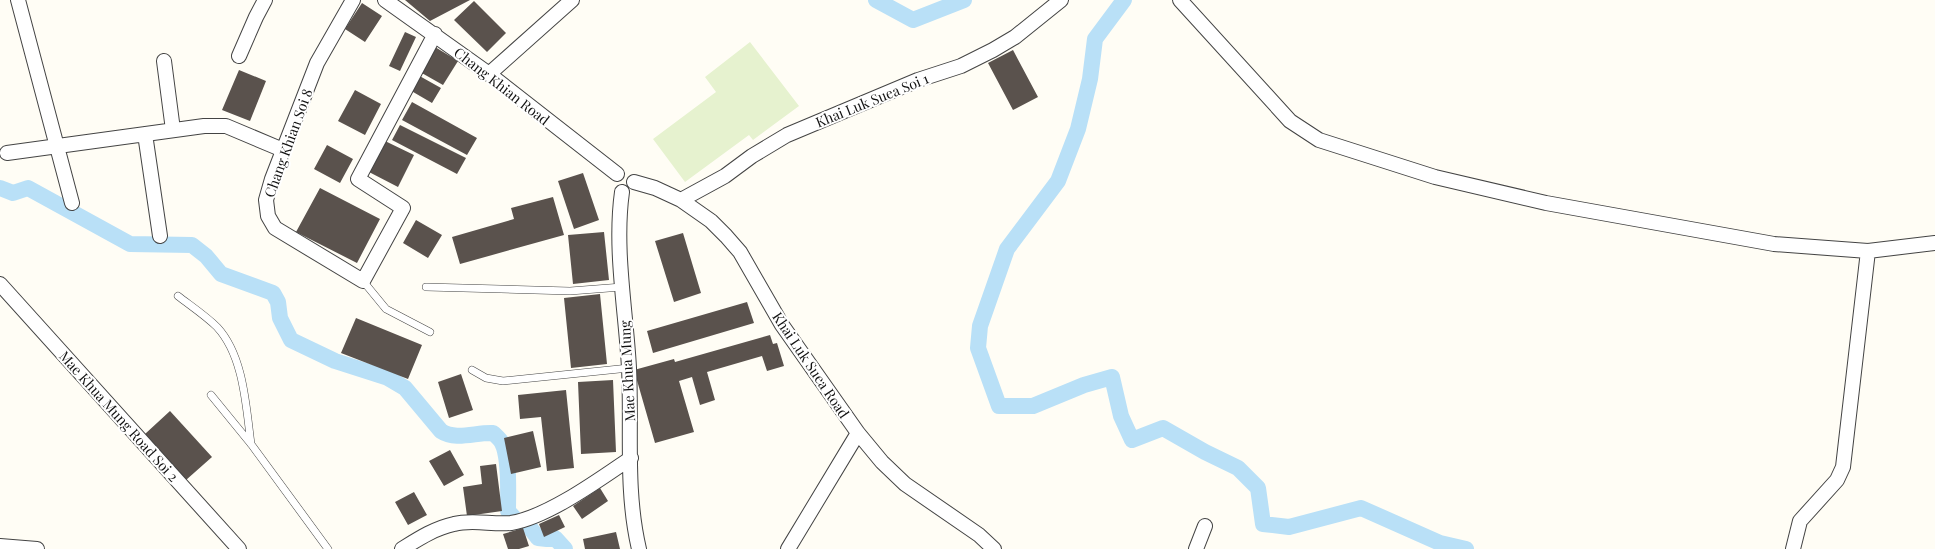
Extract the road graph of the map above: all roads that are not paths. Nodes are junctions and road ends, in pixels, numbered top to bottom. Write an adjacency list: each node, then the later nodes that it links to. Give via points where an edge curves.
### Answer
1 (18, 0): 14 (street)
2 (265, 0): 9 (street)
3 (353, 0): 15 (street, Chang Khian Soi 8, via 317,63)
4 (385, 0): 8 (street, Chang Khian Road)
5 (572, 0): 11 (street)
6 (1061, 0): 20 (street, Khai Luk Suea Soi 1, via 1015,37 993,50 961,66 918,80 787,135 725,176)
7 (1180, 0): 24 (street, via 1290,121 1319,140 1435,177 1546,204 1774,244)
8 (435, 34): 11 (street, Chang Khian Road); 25 (street, via 358,179 403,208)
9 (239, 56)
10 (164, 61): 12 (street)
11 (489, 74): 17 (street, Chang Khian Road)
12 (173, 130): 13 (street); 15 (street, via 226,126)
13 (145, 134): 14 (street); 22 (street)
14 (57, 146): 16 (street); 21 (street)
15 (283, 150): 25 (street, Chang Khian Soi 8, via 266,200 268,216 275,228)
16 (7, 153)
17 (617, 174): 18 (street, via 628,173); 19 (street, via 614,184 617,190)
18 (634, 182): 19 (street, via 631,189); 20 (street, Khai Luk Suea Road)
19 (622, 192): 28 (street, Mae Khua Mung)
20 (681, 200): 34 (street, Khai Luk Suea Road, via 711,221 740,252 782,325)
21 (72, 203)
22 (160, 236)
23 (1935, 243): 24 (street)
24 (1868, 251): 47 (street, via 1843,467 1837,480 1800,521)
25 (363, 280): 30 (lane, via 386,309)
26 (0, 284): 40 (street, Mae Khua Mung Road Soi 2)
27 (426, 287): 28 (lane, via 570,291)
28 (622, 287): 31 (street, Mae Khua Mung)
29 (178, 296): 35 (lane, via 217,328 234,355 244,389)
30 (430, 332)
31 (629, 368): 32 (lane, via 503,381 486,378); 36 (street, Mae Khua Mung)
32 (472, 370)
33 (210, 395): 35 (lane)
34 (858, 433): 44 (street); 45 (street, Khai Luk Suea Road, via 882,462 905,484 979,535)
35 (251, 444): 41 (lane)
36 (631, 458): 42 (street, via 581,491 539,514 512,523 454,524 428,534); 43 (street, Mae Khua Mung, via 632,507)
37 (1205, 526): 46 (street)
38 (6, 547): 39 (street)
39 (37, 549)
40 (239, 549)
41 (328, 549)
42 (402, 549)
43 (639, 549)
44 (788, 549)
45 (994, 549)
46 (1196, 549)
47 (1793, 549)

